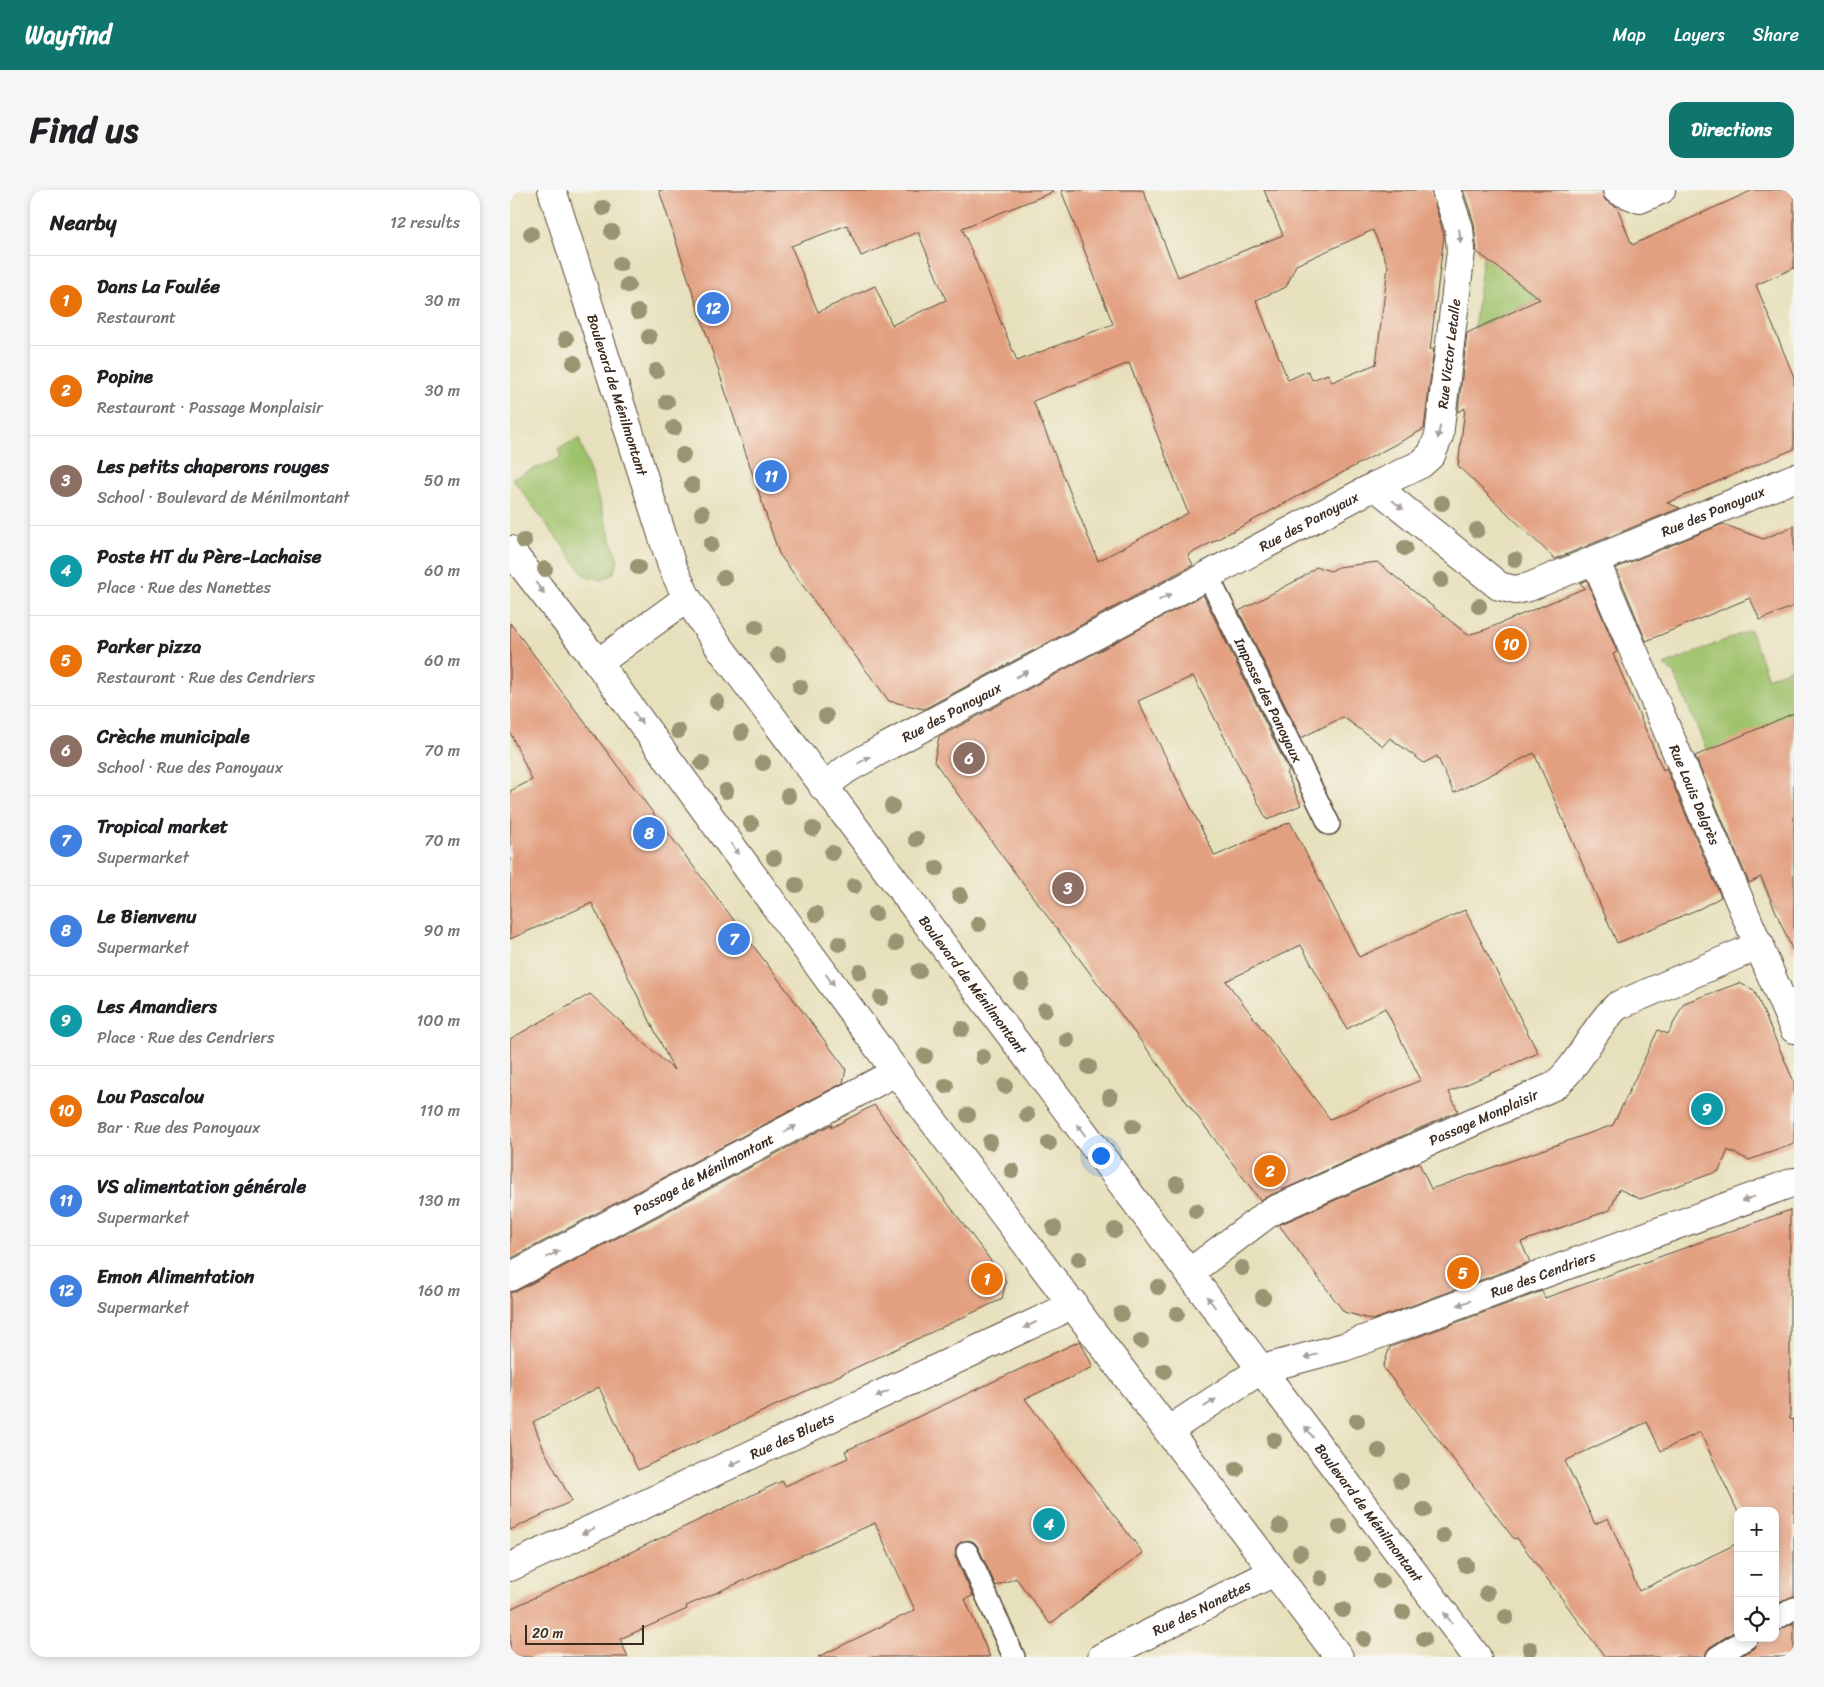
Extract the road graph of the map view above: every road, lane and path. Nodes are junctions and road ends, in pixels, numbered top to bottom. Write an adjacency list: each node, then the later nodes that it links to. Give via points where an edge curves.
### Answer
1 (552, 190): 10 (street, Boulevard de Ménilmontant, via 672,566)
2 (1446, 190): 6 (street, Rue Victor Letalle, one-way to 6, via 1459,228 1461,251 1439,436 1431,455 1420,464)
3 (1617, 190): 4 (street, via 1640,199)
4 (1661, 190)
5 (1794, 478): 8 (street, Rue des Panoyaux)
6 (1375, 486): 8 (street, Rue des Panoyaux, one-way to 8, via 1499,586 1515,590 1529,588); 9 (street, Rue des Panoyaux)
7 (510, 550): 11 (street, one-way to 11)
8 (1595, 560): 14 (street, Rue Louis Delgrès)
9 (1207, 574): 12 (street, Rue des Panoyaux, one-way to 9, via 886,747); 13 (lane, Impasse des Panoyaux)
10 (687, 598): 11 (street); 12 (street, Boulevard de Ménilmontant)
11 (598, 663): 16 (street, one-way to 16)
12 (823, 787): 18 (street, Boulevard de Ménilmontant, one-way to 12)
13 (1329, 824)
14 (1760, 945): 15 (street, Rue Louis Delgrès); 18 (street, Passage Monplaisir, via 1617,1006 1606,1016 1567,1075 1554,1086 1270,1212)
15 (1794, 1029)
16 (896, 1072): 19 (street, Passage de Ménilmontant, one-way to 16); 20 (street)
17 (1794, 1182): 21 (street, Rue des Cendriers, one-way to 21, via 1344,1347)
18 (1189, 1274): 21 (street, Boulevard de Ménilmontant, one-way to 18)
19 (510, 1277)
20 (1073, 1303): 22 (street); 24 (street, Rue des Bluets, one-way to 24)
21 (1262, 1369): 22 (street, one-way to 21); 32 (street, Boulevard de Ménilmontant, one-way to 21)
22 (1169, 1430): 25 (street)
23 (967, 1552): 29 (lane)
24 (510, 1567)
25 (1274, 1572): 30 (street, Rue des Nanettes); 31 (street)
26 (1794, 1608): 27 (lane)
27 (1779, 1617)
28 (1741, 1642): 33 (lane)
29 (1014, 1657)
30 (1102, 1657)
31 (1339, 1657)
32 (1477, 1657)
33 (1717, 1657)

